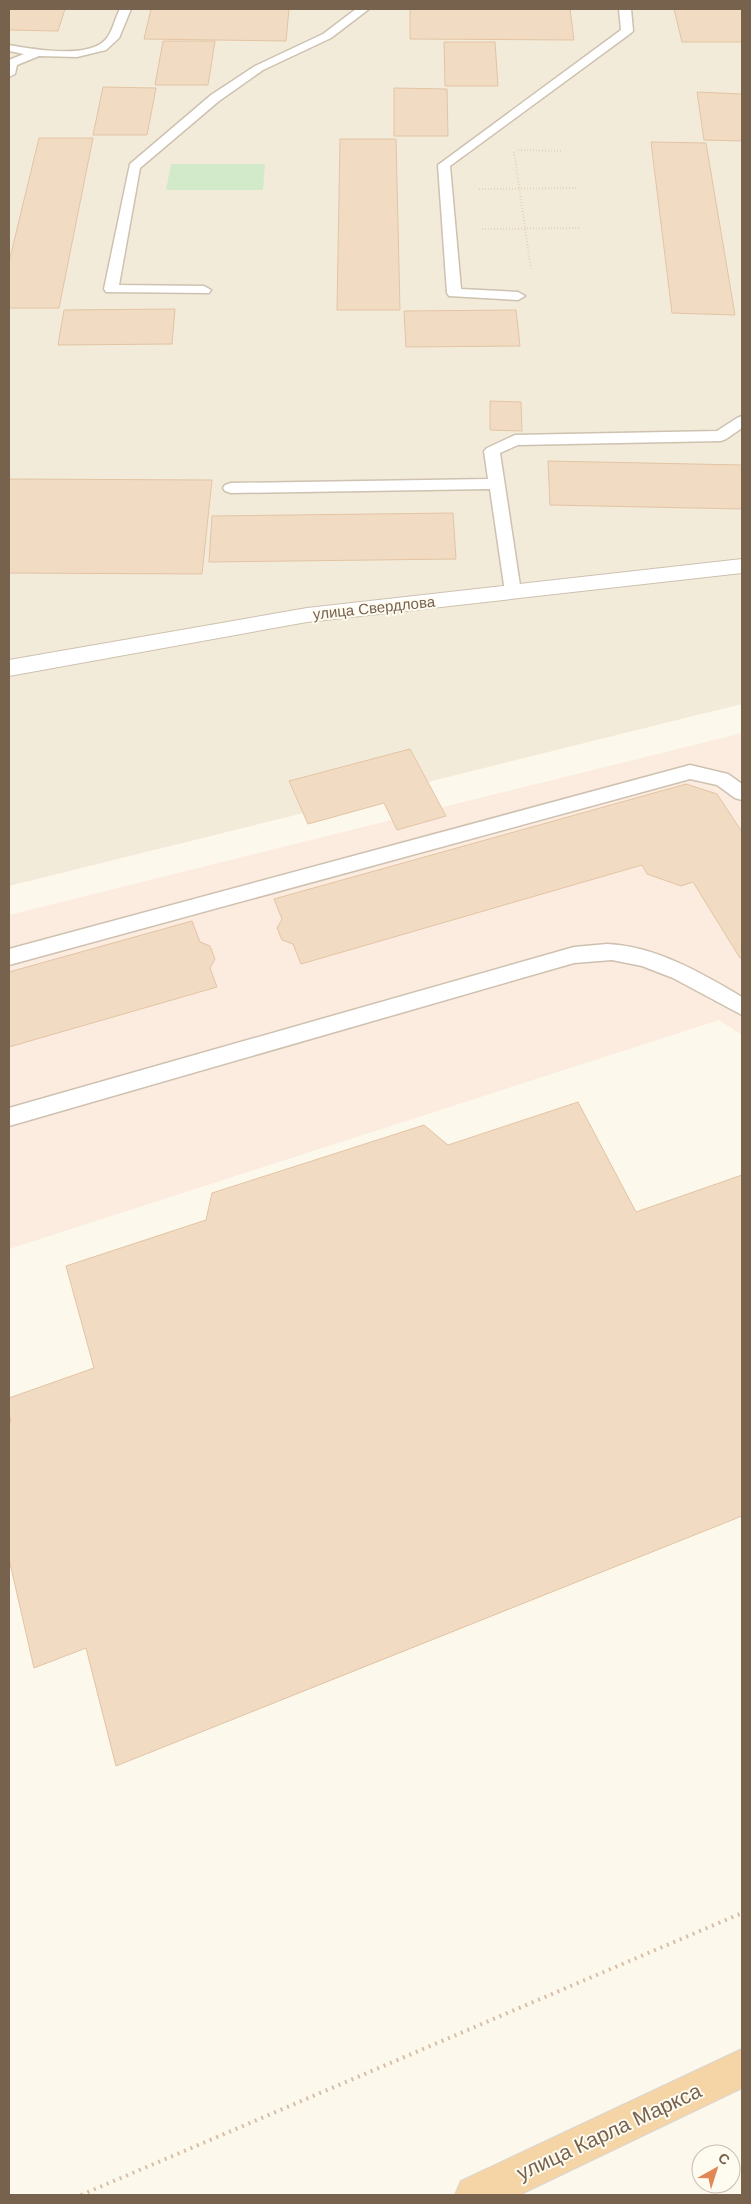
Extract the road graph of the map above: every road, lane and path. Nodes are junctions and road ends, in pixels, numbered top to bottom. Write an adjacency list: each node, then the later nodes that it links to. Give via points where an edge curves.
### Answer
1 (124, 9): 5 (lane, via 111,42 92,53)
2 (363, 9): 17 (lane, via 327,36 259,68 215,98 134,167 111,289)
3 (625, 9): 18 (lane, via 626,31 444,164 454,293)
4 (9, 48): 5 (lane)
5 (35, 54): 6 (lane, via 12,63)
6 (9, 74)
7 (508, 150): 8 (path)
8 (514, 150): 9 (path); 10 (path)
9 (561, 150)
10 (520, 188): 11 (path); 12 (path); 13 (path)
11 (576, 188)
12 (475, 189)
13 (525, 228): 14 (path); 15 (path); 16 (path)
14 (580, 228)
15 (478, 229)
16 (531, 270)
17 (204, 290)
18 (518, 296)
19 (742, 421): 20 (lane, via 721,436 515,440 492,451)
20 (496, 484): 21 (lane); 23 (lane)
21 (231, 488)
22 (742, 566): 23 (street, улица Свердлова)
23 (513, 592): 24 (street, улица Свердлова, via 307,615)
24 (9, 668)
25 (742, 793): 26 (lane, via 722,779 690,772)
26 (9, 957)
27 (742, 1007): 28 (lane, via 710,987 649,961 613,952 574,955)
28 (9, 1117)
29 (742, 1914): 31 (path)
30 (742, 2068): 32 (highway, улица Карла Маркса)
31 (81, 2195)
32 (475, 2195)

